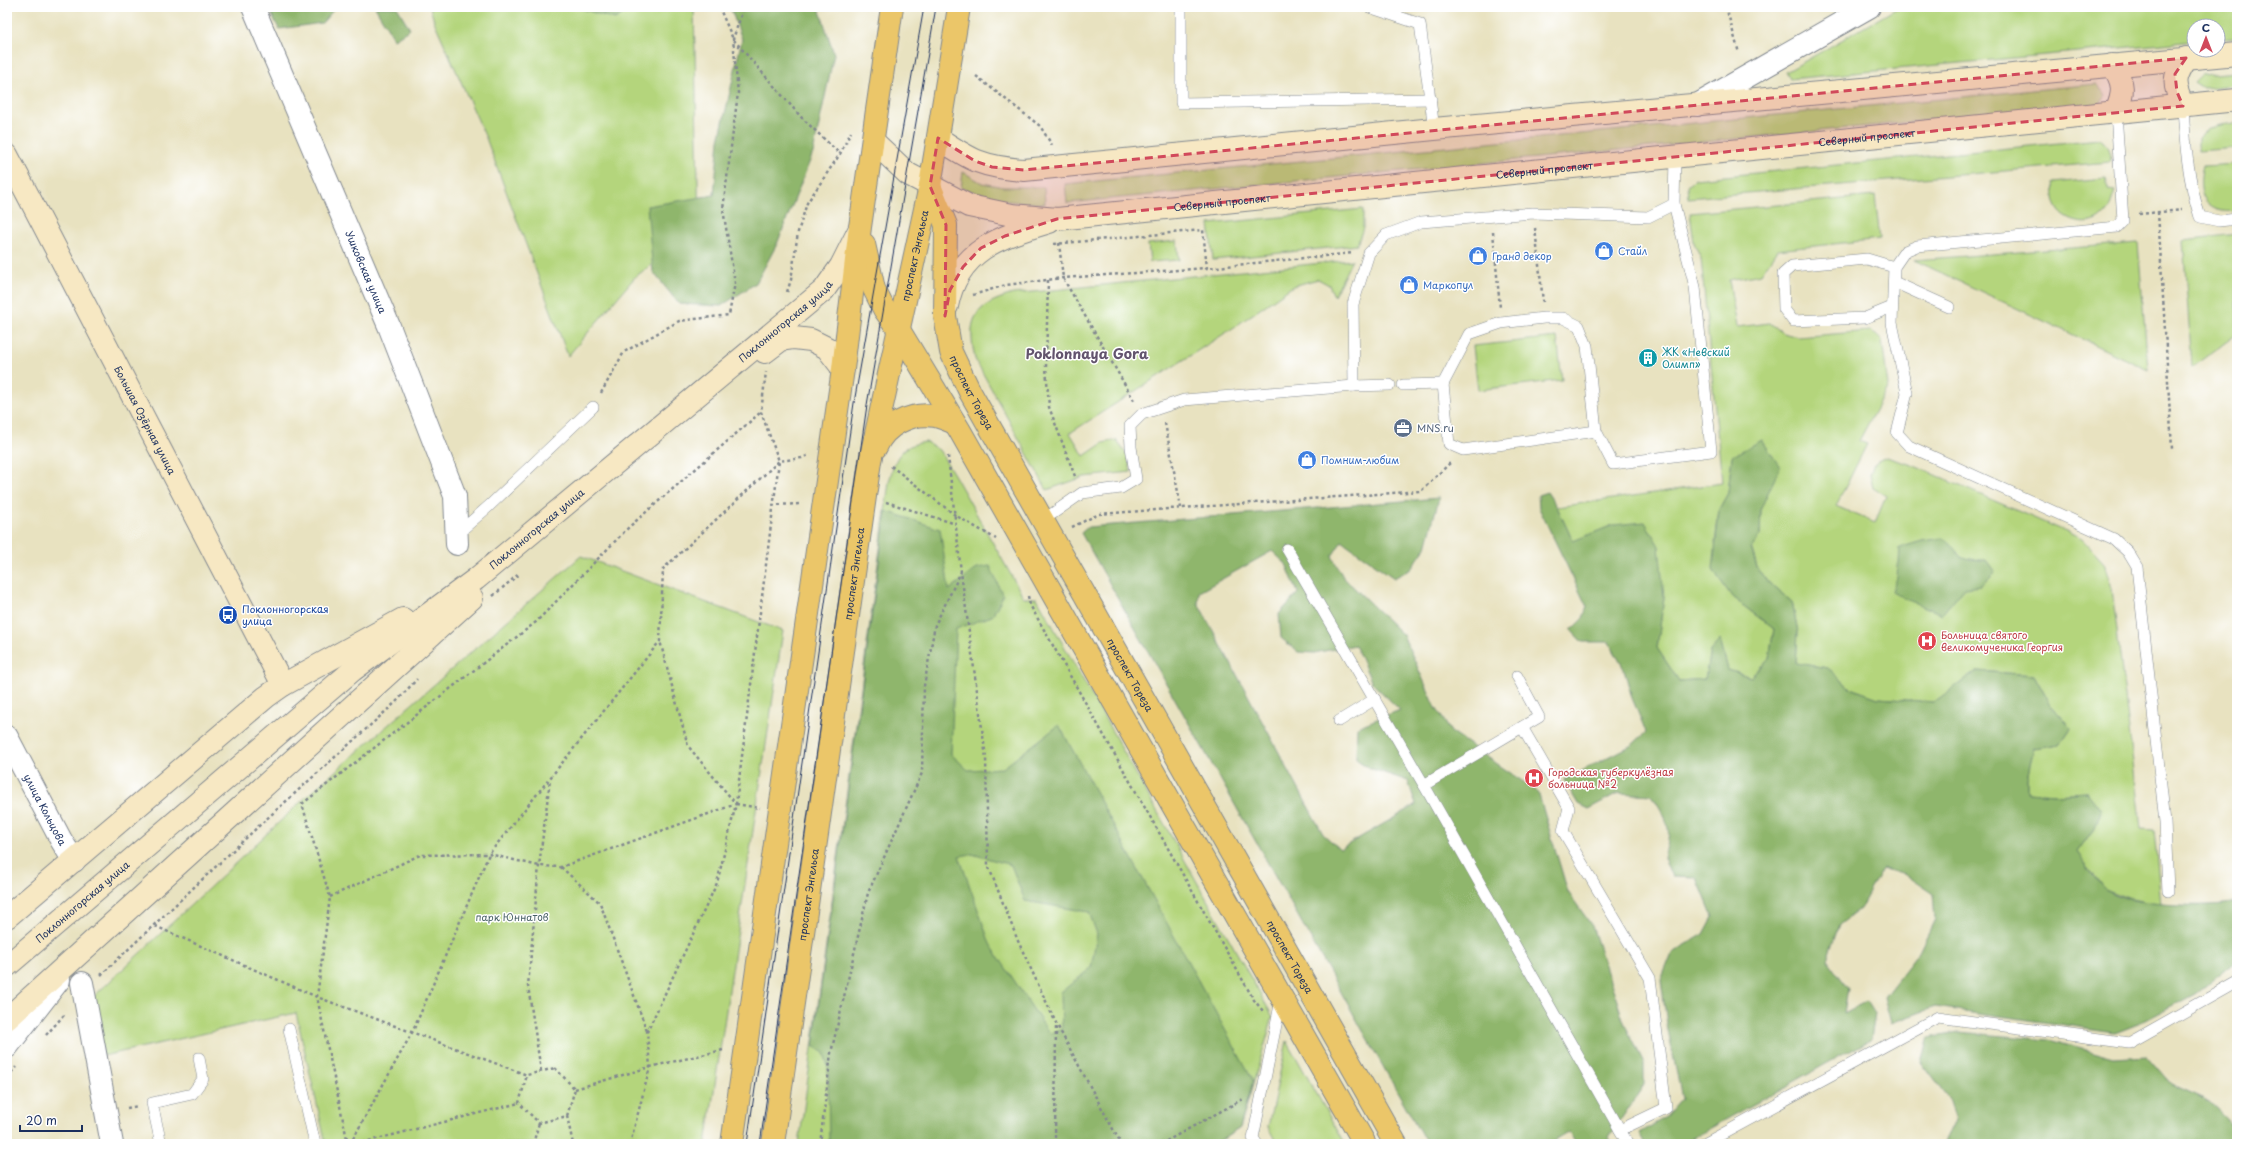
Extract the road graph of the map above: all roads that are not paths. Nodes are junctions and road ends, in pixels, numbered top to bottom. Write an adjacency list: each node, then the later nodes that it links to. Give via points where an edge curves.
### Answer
1 (253, 7): 42 (street, Ушковская улица, via 389,326 455,496)
2 (892, 7): 18 (main road)
3 (959, 7): 17 (main road, проспект Энгельса)
4 (1181, 7): 11 (lane, via 1181,104)
5 (1369, 7): 11 (lane, via 1420,24)
6 (1869, 7): 13 (street)
7 (2237, 54): 8 (main road)
8 (2226, 55)
9 (2186, 58): 10 (main road); 14 (main road, via 2175,74 2177,92)
10 (2112, 65): 13 (main road); 15 (main road, via 2121,77 2122,97)
11 (1431, 99): 16 (lane)
12 (2237, 100): 14 (main road, Северный проспект)
13 (1697, 104): 16 (main road)
14 (2183, 106): 15 (main road, Северный проспект); 24 (lane, via 2186,159 2200,217 2219,221)
15 (2116, 112): 20 (main road, Северный проспект); 26 (lane, via 2123,220 2117,227 1917,246 1905,251)
16 (1434, 129): 17 (main road, via 1024,170 992,167 975,161)
17 (938, 138): 21 (main road, проспект Энгельса)
18 (873, 141): 21 (main road, Северный проспект, via 908,174); 25 (main road)
19 (7, 155): 46 (main road, Большая Озёрная улица)
20 (1675, 157): 22 (lane); 23 (main road, Северный проспект)
21 (930, 186): 23 (main road, Северный проспект, via 955,200 985,210); 30 (main road, проспект Тореза, via 946,225); 31 (main road, проспект Энгельса)
22 (1674, 204): 36 (lane, via 1648,217 1533,213 1421,222 1386,235 1369,253 1353,304); 39 (lane, via 1695,287 1711,451 1613,464)
23 (1058, 219): 30 (main road, via 1005,236 981,248 962,267 950,290)
24 (2237, 219)
25 (860, 227): 31 (main road, via 874,289); 32 (main road); 44 (main road, Поклонногорская улица, via 841,266 824,290)
26 (1894, 267): 27 (lane); 29 (lane, via 1867,259 1792,266 1783,274 1784,309 1793,321 1865,318)
27 (1894, 282): 28 (lane); 29 (lane)
28 (1949, 307)
29 (1892, 308): 53 (lane, via 1892,323 1908,393 1897,433 1909,446 2114,540 2128,552 2137,567 2165,822)
30 (945, 316): 41 (main road, проспект Тореза, via 951,352 970,392)
31 (899, 330): 38 (main road); 40 (main road, проспект Энгельса)
32 (844, 370): 55 (main road, Поклонногорская улица, via 827,348 811,340 781,340 696,408 479,591); 69 (main road)
33 (1443, 384): 35 (lane); 39 (lane, via 1450,444 1463,450); 39 (lane, via 1469,334 1502,323 1563,318 1579,326 1587,346)
34 (1390, 385): 36 (lane)
35 (1403, 385)
36 (1354, 386): 41 (lane, via 1184,400 1142,414 1130,426 1136,479 1121,488 1082,493)
37 (593, 406): 42 (lane)
38 (955, 423): 40 (main road, via 935,416 913,416 893,424 878,440); 59 (main road)
39 (1596, 431)
40 (879, 462): 70 (main road, проспект Энгельса)
41 (1042, 522): 72 (main road, проспект Тореза)
42 (457, 539)
43 (1287, 549): 47 (lane)
44 (476, 579): 46 (main road); 56 (main road, Поклонногорская улица, via 353,670)
45 (1517, 676): 49 (lane, via 1539,717)
46 (283, 685): 52 (main road)
47 (1375, 700): 48 (lane); 51 (lane)
48 (1339, 721)
49 (1522, 727): 51 (lane); 64 (lane, via 1569,808 1563,831 1650,978 1666,1108)
50 (7, 737): 52 (street, улица Кольцова)
51 (1424, 785): 64 (lane)
52 (74, 860): 54 (main road)
53 (2168, 891)
54 (7, 917)
55 (75, 959): 60 (main road, Поклонногорская улица); 62 (street)
56 (7, 966)
57 (89, 981): 66 (street)
58 (2237, 982): 74 (lane, via 2129,1043 1938,1017)
59 (1281, 998): 65 (lane); 71 (main road)
60 (7, 1019)
61 (289, 1029): 68 (lane)
62 (7, 1047)
63 (199, 1058): 67 (lane, via 203,1079 192,1094 152,1103)
64 (1620, 1130): 73 (lane)
65 (1252, 1142)
66 (112, 1144)
67 (162, 1144)
68 (315, 1144)
69 (732, 1144)
70 (773, 1144)
71 (1365, 1144)
72 (1396, 1144)
73 (1628, 1144)
74 (1704, 1144)

